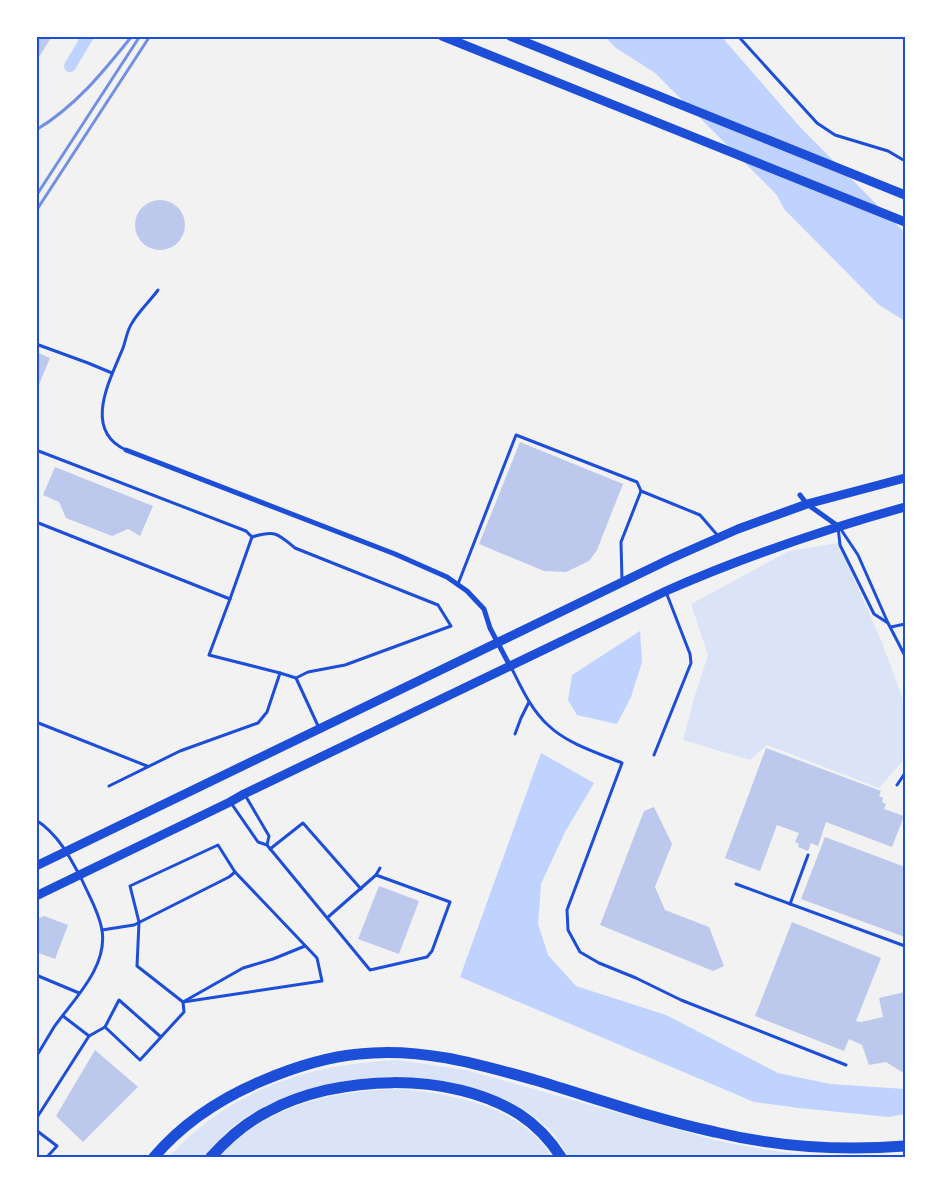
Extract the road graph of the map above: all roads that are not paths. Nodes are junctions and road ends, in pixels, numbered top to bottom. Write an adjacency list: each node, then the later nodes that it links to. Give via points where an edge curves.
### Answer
1 (442, 36): 6 (main road)
2 (510, 36): 5 (main road)
3 (738, 36): 4 (lane, via 817,123 835,136 888,151)
4 (905, 161)
5 (905, 195)
6 (904, 222)
7 (158, 290): 9 (lane, via 131,324)
8 (36, 344): 9 (lane)
9 (112, 373): 11 (lane, via 101,409 104,428 117,446)
10 (36, 450): 19 (lane, via 246,531)
11 (126, 450): 22 (street, via 395,554)
12 (905, 478): 15 (main road)
13 (641, 491): 20 (lane, via 700,515); 21 (lane, via 621,542); 22 (lane, via 637,482 516,435)
14 (800, 495): 15 (street)
15 (807, 504): 18 (street); 20 (main road)
16 (905, 506): 18 (main road)
17 (36, 522): 24 (lane)
18 (838, 526): 23 (main road, via 714,570); 25 (lane, via 858,555); 25 (lane, via 840,545 874,614)
19 (252, 537): 24 (lane); 32 (lane, via 269,532 279,535 295,548 438,605 451,626 345,666 308,672)
20 (719, 538): 21 (main road)
21 (622, 581): 28 (main road)
22 (458, 585): 28 (street, via 484,609)
23 (666, 592): 30 (main road); 37 (lane, via 691,663)
24 (230, 598): 31 (lane, via 209,655)
25 (888, 623): 27 (lane)
26 (905, 624): 27 (lane)
27 (891, 627): 29 (lane)
28 (497, 642): 30 (street); 35 (main road)
29 (905, 656)
30 (510, 666): 33 (lane); 42 (main road)
31 (280, 673): 32 (lane); 38 (lane, via 267,712 258,722)
32 (296, 678): 35 (lane)
33 (529, 702): 36 (lane); 70 (lane, via 548,726 622,763 567,910 568,930 580,952 599,964 681,1000)
34 (36, 722): 38 (lane)
35 (319, 728): 46 (main road)
36 (515, 734)
37 (654, 755)
38 (148, 766): 41 (lane)
39 (905, 773): 40 (lane)
40 (897, 785)
41 (109, 786)
42 (244, 794): 43 (main road); 45 (lane, via 269,836)
43 (230, 802): 45 (lane, via 258,842); 51 (main road)
44 (36, 820): 46 (lane, via 44,824)
45 (268, 847): 54 (lane, via 303,823); 57 (lane)
46 (67, 851): 48 (main road); 51 (lane)
47 (808, 855): 56 (lane)
48 (36, 866)
49 (380, 868): 52 (lane)
50 (235, 872): 58 (lane); 58 (lane, via 218,845 130,886); 60 (lane)
51 (79, 875): 55 (main road); 59 (lane, via 96,909)
52 (376, 875): 54 (lane); 57 (lane, via 450,902 427,957 370,970)
53 (736, 884): 56 (lane)
54 (361, 889): 57 (lane)
55 (36, 896)
56 (790, 904): 61 (lane)
57 (327, 918)
58 (139, 922): 59 (lane); 64 (lane, via 136,966)
59 (102, 930): 63 (lane, via 102,951 94,971)
60 (305, 946): 64 (lane, via 243,968); 64 (lane, via 317,958 322,981)
61 (905, 946)
62 (36, 975): 63 (lane)
63 (79, 993): 65 (lane)
64 (183, 1002): 68 (lane, via 184,1012)
65 (63, 1016): 67 (lane); 69 (lane)
66 (105, 1027): 67 (lane); 68 (lane, via 140,1060); 68 (lane, via 119,1000)
67 (89, 1036): 71 (lane)
68 (161, 1038)
69 (36, 1057)
70 (846, 1064)
71 (36, 1119)
72 (36, 1130): 74 (lane, via 57,1146)
73 (905, 1146): 75 (highway, via 823,1148 744,1138 690,1126 466,1061 380,1052 312,1063 241,1090 174,1136)
74 (47, 1157)
75 (154, 1157)
76 (211, 1157): 77 (highway, via 241,1128 281,1105 328,1091 392,1082 445,1088 494,1101 532,1124)
77 (562, 1157)

